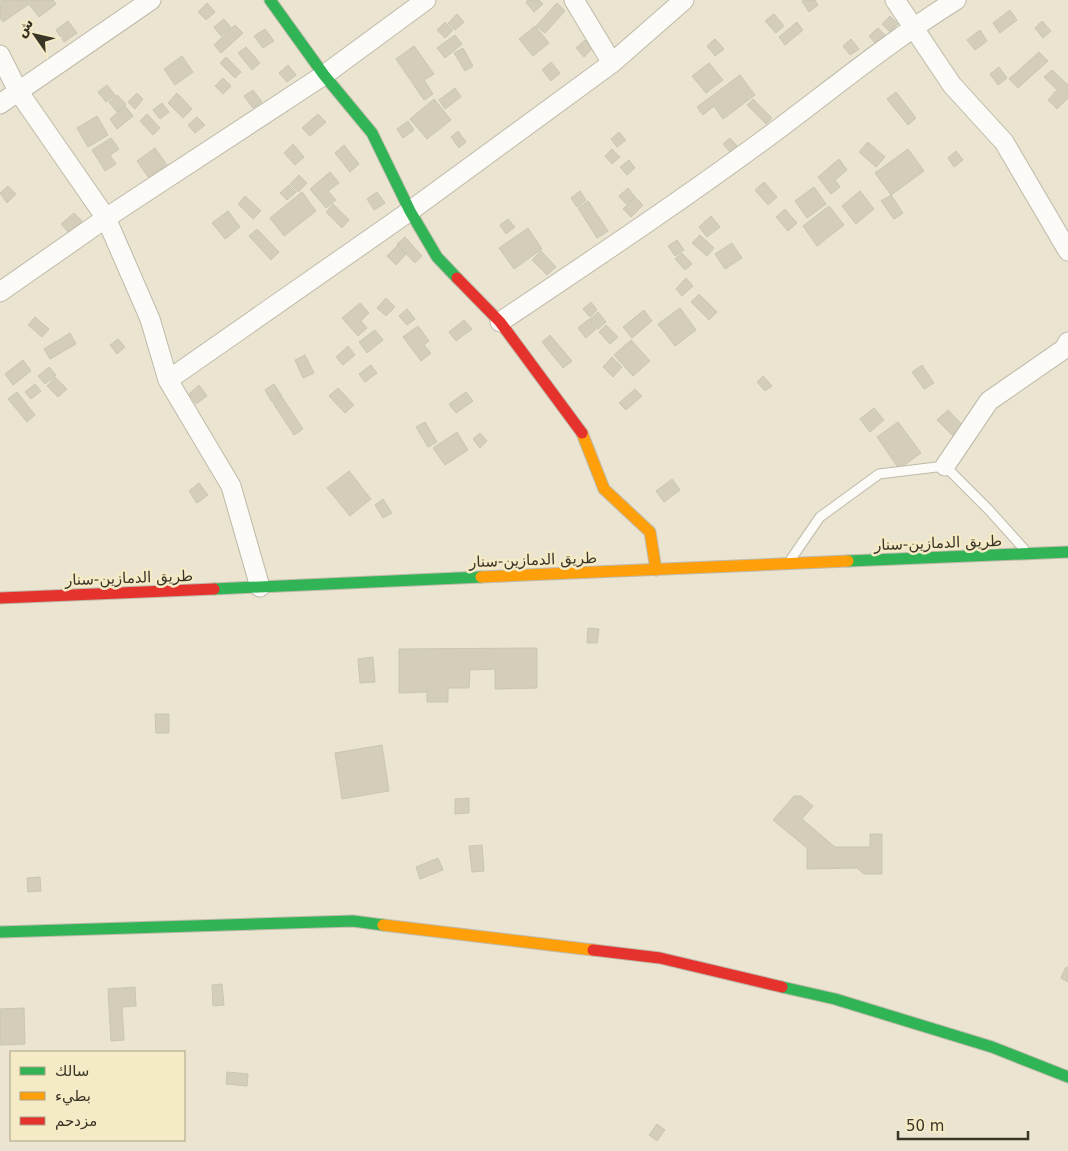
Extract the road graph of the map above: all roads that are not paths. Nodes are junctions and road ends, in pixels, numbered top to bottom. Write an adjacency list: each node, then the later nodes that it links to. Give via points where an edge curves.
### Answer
1 (151, 0): 12 (street)
2 (270, 0): 11 (main road)
3 (426, 0): 11 (street)
4 (574, 0): 10 (street)
5 (684, 0): 10 (street)
6 (895, 0): 8 (street)
7 (956, 0): 8 (street)
8 (912, 27): 16 (street, via 952,85 1004,142); 18 (street, via 676,204)
9 (0, 55): 12 (street)
10 (612, 63): 14 (street)
11 (324, 76): 14 (main road, via 372,133); 15 (street)
12 (18, 91): 13 (street); 15 (street)
13 (0, 104)
14 (410, 212): 18 (main road, via 437,257); 20 (street)
15 (106, 218): 17 (street); 20 (street, via 150,319)
16 (1068, 251)
17 (0, 292)
18 (500, 322): 25 (main road, via 581,430 604,489 650,532)
19 (1068, 342): 21 (street, via 1064,349 990,401)
20 (168, 380): 26 (street, via 231,486)
21 (945, 466): 23 (lane); 24 (lane, via 879,474 820,517)
22 (1068, 552): 23 (main road, طريق الدمازين-سنار)
23 (1029, 554): 24 (main road, طريق الدمازين-سنار)
24 (788, 565): 25 (main road, طريق الدمازين-سنار)
25 (656, 570): 26 (main road, طريق الدمازين-سنار)
26 (260, 587): 27 (main road, طريق الدمازين-سنار)
27 (0, 598)
28 (0, 932): 29 (main road, via 353,921 660,958 835,999 992,1047)
29 (1068, 1077)

